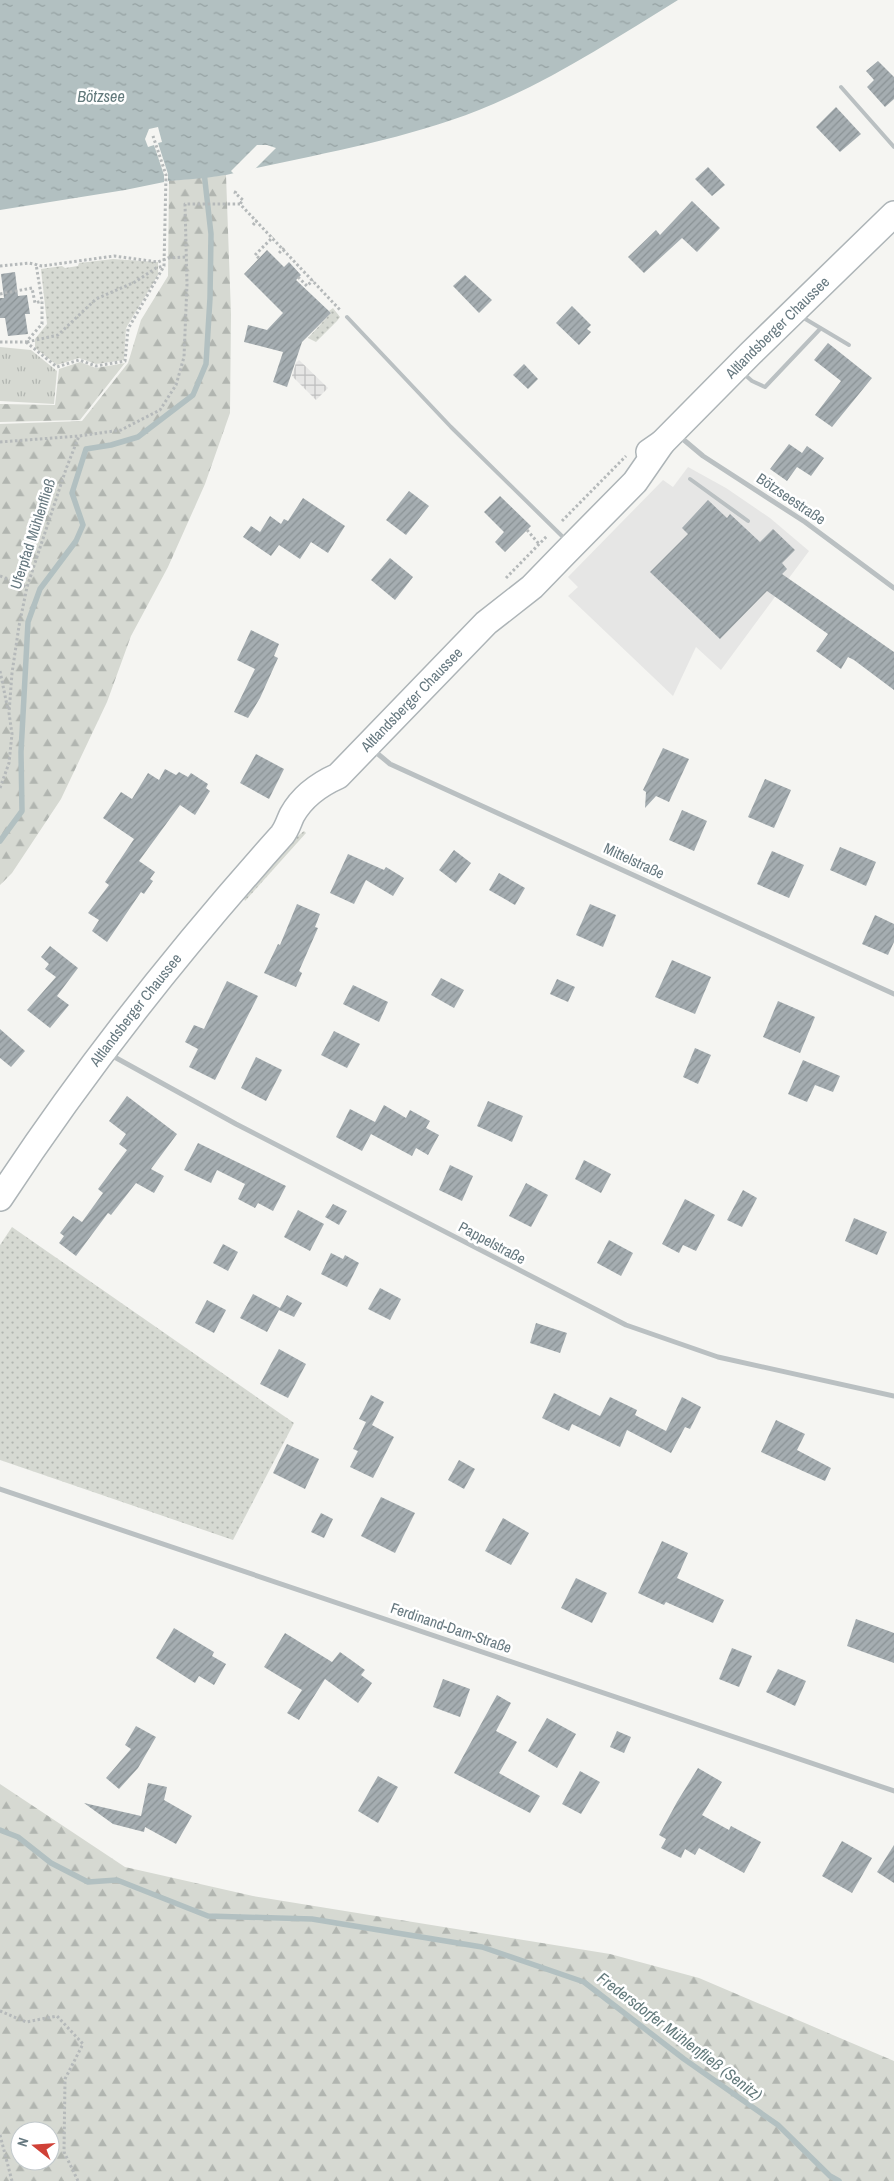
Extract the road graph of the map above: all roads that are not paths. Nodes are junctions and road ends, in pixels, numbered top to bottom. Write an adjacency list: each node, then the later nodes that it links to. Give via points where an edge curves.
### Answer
1 (842, 87): 2 (lane)
2 (894, 147)
3 (894, 214): 4 (main road, Altlandsberger Chaussee)
4 (794, 310): 6 (lane); 8 (main road, Altlandsberger Chaussee)
5 (347, 317): 12 (lane)
6 (820, 329): 7 (lane); 8 (lane, via 765,387 752,381)
7 (848, 345)
8 (737, 367): 9 (main road, Altlandsberger Chaussee)
9 (668, 437): 12 (main road, Altlandsberger Chaussee, via 634,482); 13 (street, Bötzseestraße, via 805,522)
10 (690, 479): 11 (lane)
11 (748, 521)
12 (557, 538): 14 (main road, Altlandsberger Chaussee, via 532,588 486,623)
13 (894, 588)
14 (367, 745): 15 (street, Mittelstraße, via 390,764); 16 (main road, Altlandsberger Chaussee, via 338,776 330,794 317,810 304,822 284,832 220,905)
15 (894, 994)
16 (103, 1050): 17 (main road, Altlandsberger Chaussee); 18 (street, Pappelstraße, via 236,1124 626,1325 718,1357)
17 (0, 1198)
18 (894, 1396)
19 (0, 1489): 20 (street, Ferdinand-Dam-Straße)
20 (894, 1791)

